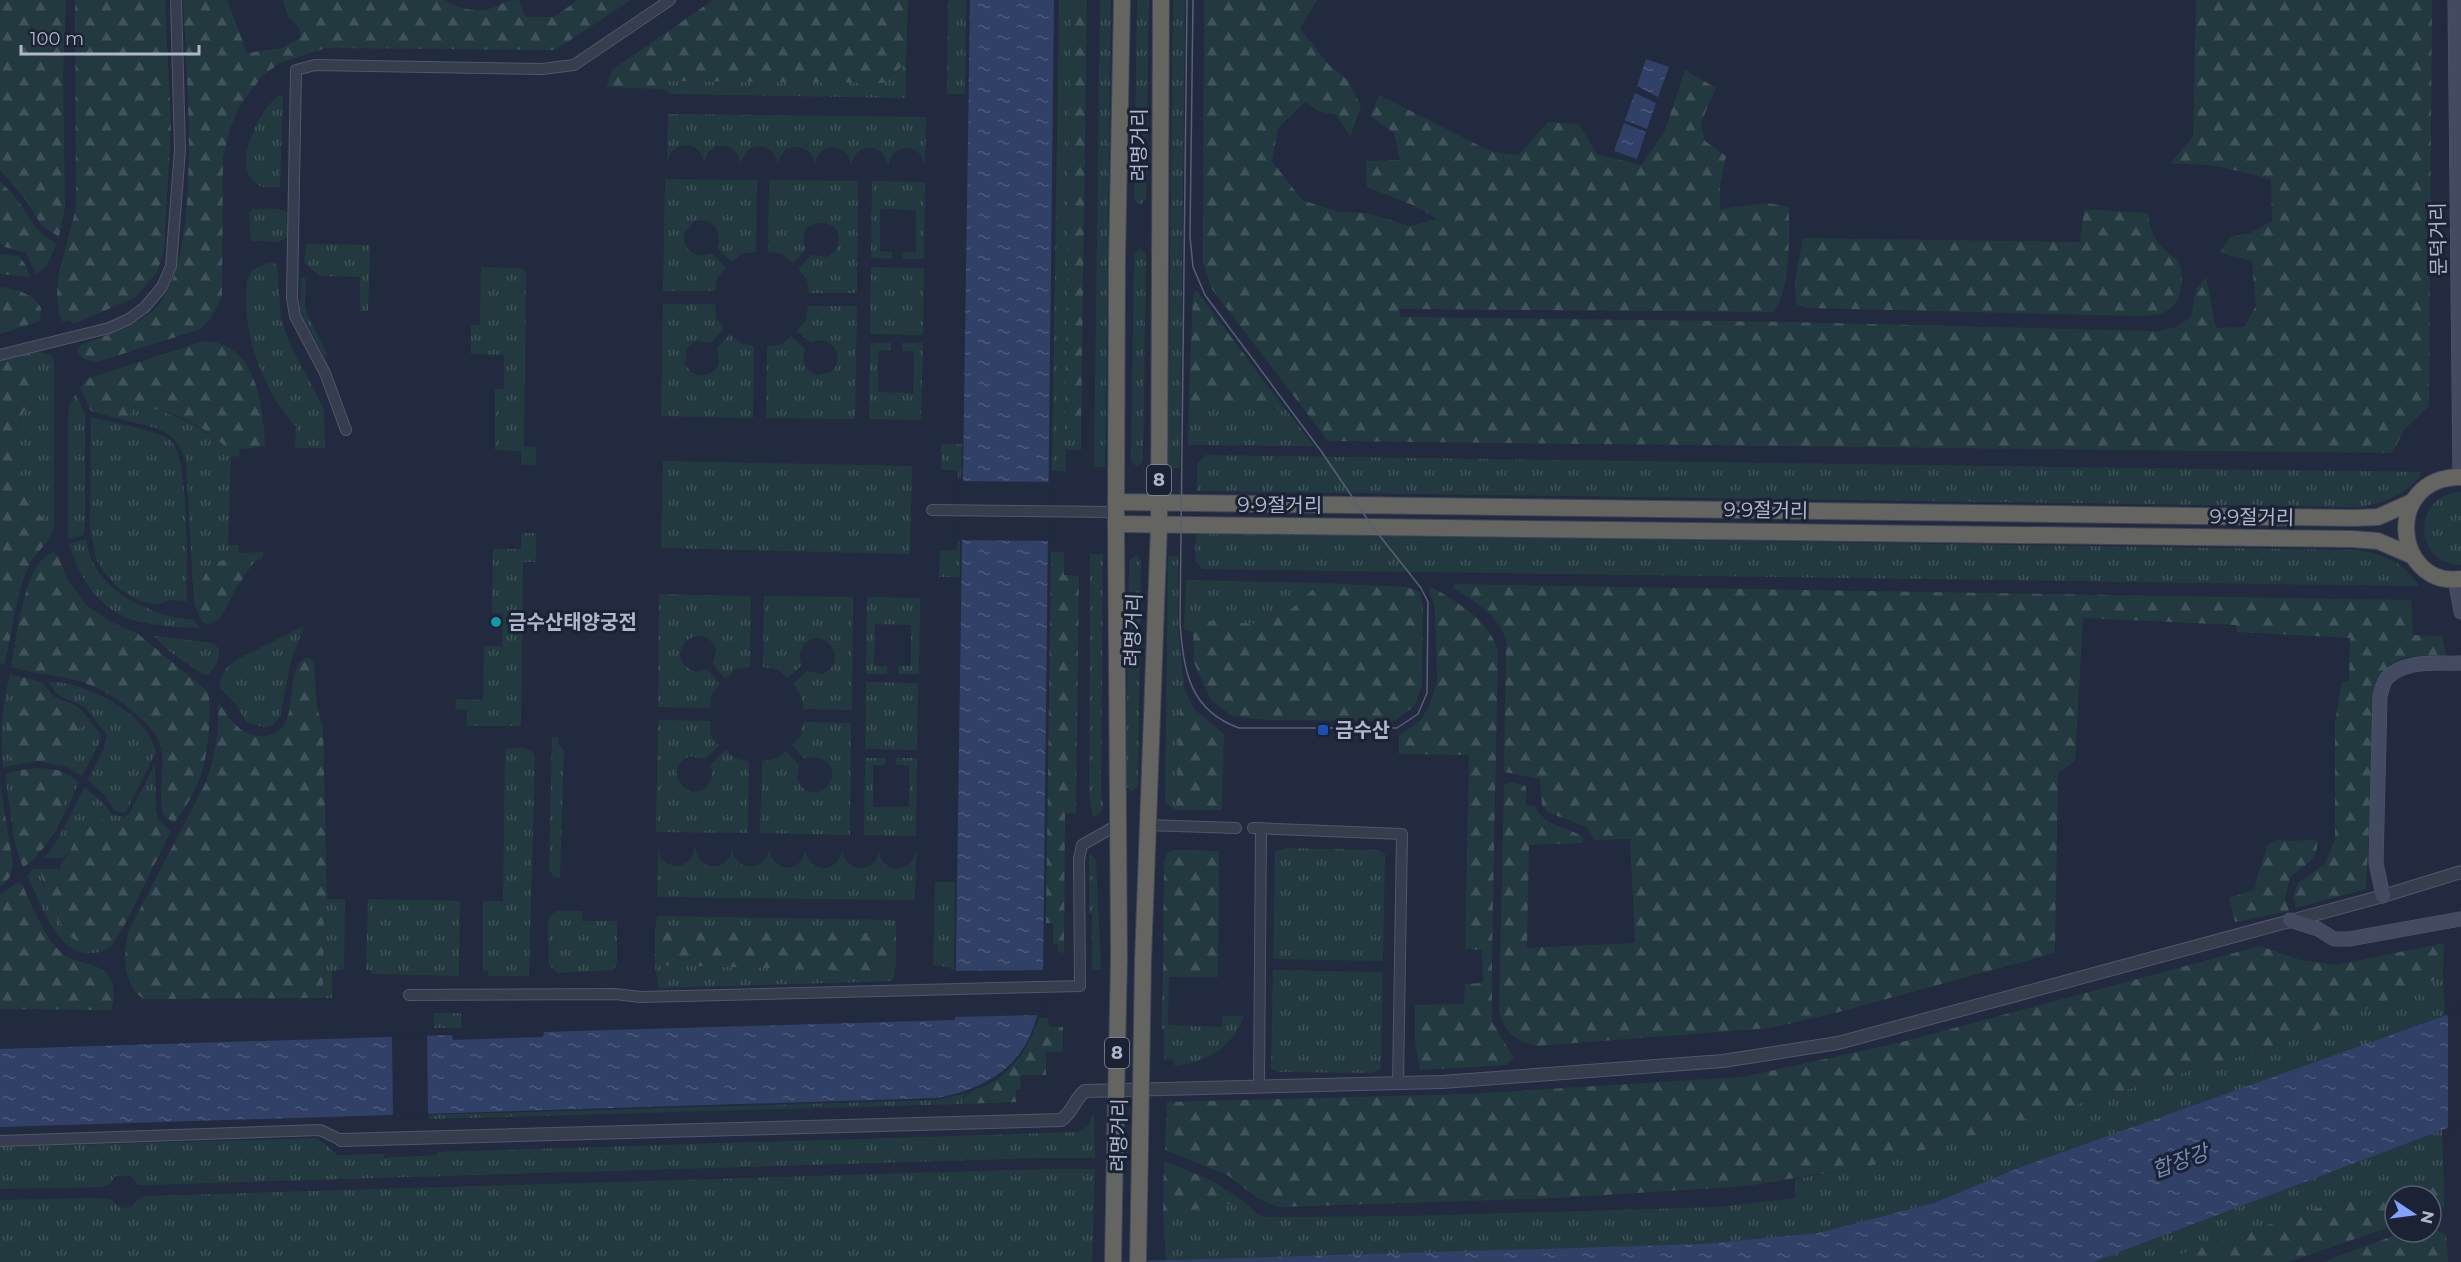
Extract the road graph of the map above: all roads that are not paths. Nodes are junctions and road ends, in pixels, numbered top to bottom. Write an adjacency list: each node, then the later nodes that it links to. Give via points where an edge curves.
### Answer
1 (176, 0): 6 (street, via 180,150 171,266 162,287 145,307 109,328)
2 (670, 0): 7 (street, via 574,65 542,69 315,65 296,70 292,298 295,316 325,373)
3 (1122, 0): 12 (highway, 려명거리 / 8)
4 (1161, 0): 10 (highway, 려명거리 / 8)
5 (2455, 0): 8 (main road, 문덕거리)
6 (0, 355)
7 (346, 430)
8 (2460, 477): 9 (highway, via 2433,482)
9 (2412, 502): 10 (highway, 9·9절거리, via 2378,517 2354,519); 14 (highway, via 2405,529)
10 (1158, 503): 12 (highway, 9·9절거리); 13 (highway, 려명거리 / 8)
11 (932, 510): 12 (street)
12 (1116, 513): 13 (highway, 9·9절거리); 18 (highway, 려명거리 / 8)
13 (1159, 525): 14 (highway, 9·9절거리, via 2352,539 2378,541); 19 (highway, 려명거리 / 8)
14 (2413, 556): 15 (highway, 9·9절거리, via 2439,576)
15 (2458, 579): 16 (main road)
16 (2461, 612)
17 (2461, 663): 22 (main road, via 2415,664 2398,669 2385,679 2380,696 2376,863)
18 (1119, 824): 25 (street, via 1082,845 1080,986 641,997); 30 (highway, 려명거리 / 8, bridge)
19 (1146, 825): 20 (street); 31 (highway, 려명거리 / 8, bridge)
20 (1236, 828)
21 (2461, 872): 22 (street)
22 (2383, 896): 24 (street)
23 (2461, 919): 24 (main road, via 2349,939 2334,939 2319,929)
24 (2290, 920): 26 (street, via 1838,1043 1723,1061)
25 (409, 995)
26 (1398, 1083): 27 (street); 27 (street, via 1402,834 1257,828)
27 (1258, 1086): 28 (street, via 1085,1091 1072,1112 1061,1120)
28 (341, 1140): 29 (street, via 320,1130)
29 (0, 1141)
30 (1113, 1262)
31 (1138, 1262)

